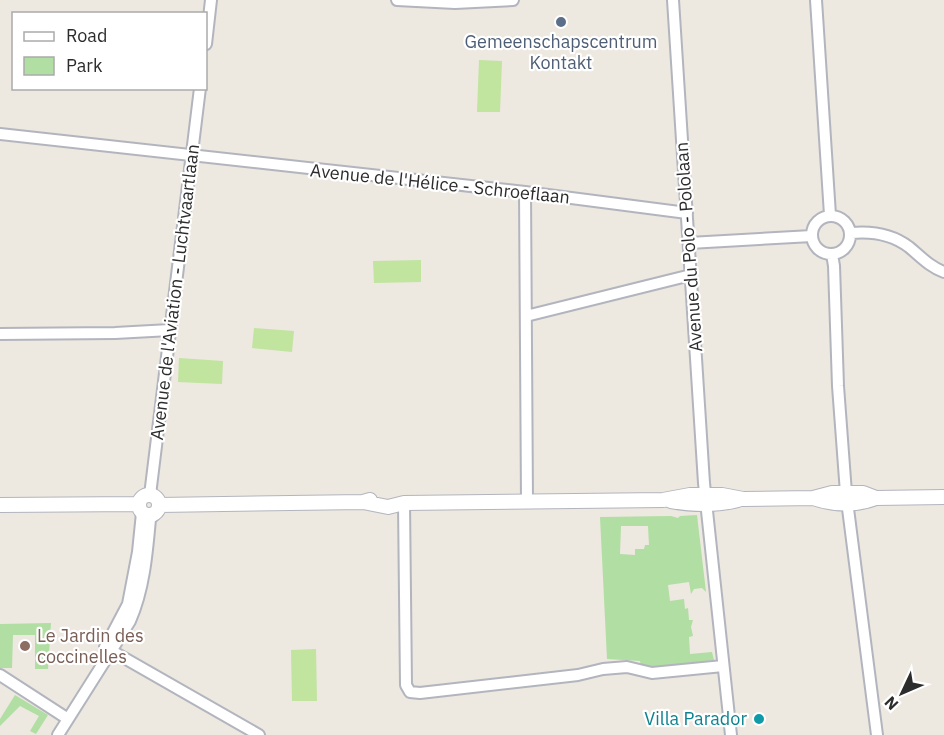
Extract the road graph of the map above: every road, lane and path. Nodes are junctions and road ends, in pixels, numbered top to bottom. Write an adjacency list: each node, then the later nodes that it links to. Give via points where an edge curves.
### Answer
1 (211, 0): 6 (street)
2 (397, 0): 3 (street)
3 (513, 0)
4 (673, 0): 11 (street, Avenue du Polo - Pololaan)
5 (816, 0): 12 (street)
6 (207, 35)
7 (200, 90): 9 (street, Avenue de l'Aviation - Luchtvaartlaan)
8 (0, 134): 9 (street, Avenue de l'Hélice - Schroeflaan)
9 (192, 155): 10 (street, Avenue de l'Hélice - Schroeflaan); 20 (street, Avenue de l'Aviation - Luchtvaartlaan)
10 (525, 192): 11 (street, Avenue de l'Hélice - Schroeflaan); 19 (street)
11 (687, 213): 15 (street, Avenue du Polo - Pololaan)
12 (830, 215): 13 (street, via 848,224); 14 (street, via 819,219)
13 (851, 233): 16 (street, via 844,250); 17 (street, via 893,237)
14 (812, 236): 15 (street); 16 (street, via 819,250)
15 (689, 243): 18 (street, Avenue du Polo - Pololaan)
16 (832, 254): 23 (street)
17 (944, 272)
18 (691, 275): 19 (street); 24 (street, Avenue du Polo - Pololaan)
19 (526, 316): 25 (street)
20 (170, 330): 21 (street); 28 (street, Avenue de l'Aviation - Luchtvaartlaan)
21 (0, 334)
22 (944, 497): 23 (street, via 876,498 863,493)
23 (847, 498): 24 (street, via 829,493 813,498 743,499 722,504); 37 (street)
24 (706, 500): 25 (street, via 690,504 663,500); 30 (street, Avenue du Polo - Pololaan)
25 (527, 501): 26 (street)
26 (404, 503): 28 (street, via 388,507 363,502); 30 (street, via 406,685 410,692 627,667 652,673)
27 (0, 505): 28 (street)
28 (149, 507): 29 (street, Avenue de l'Aviation - Luchtvaartlaan, via 136,607)
29 (108, 648): 32 (street, Avenue de l'Aviation - Luchtvaartlaan); 35 (street)
30 (723, 666): 36 (street, Avenue du Polo - Pololaan)
31 (3, 680): 32 (street)
32 (65, 717): 33 (street); 34 (street)
33 (50, 735)
34 (58, 735)
35 (259, 735)
36 (731, 735)
37 (877, 735)

